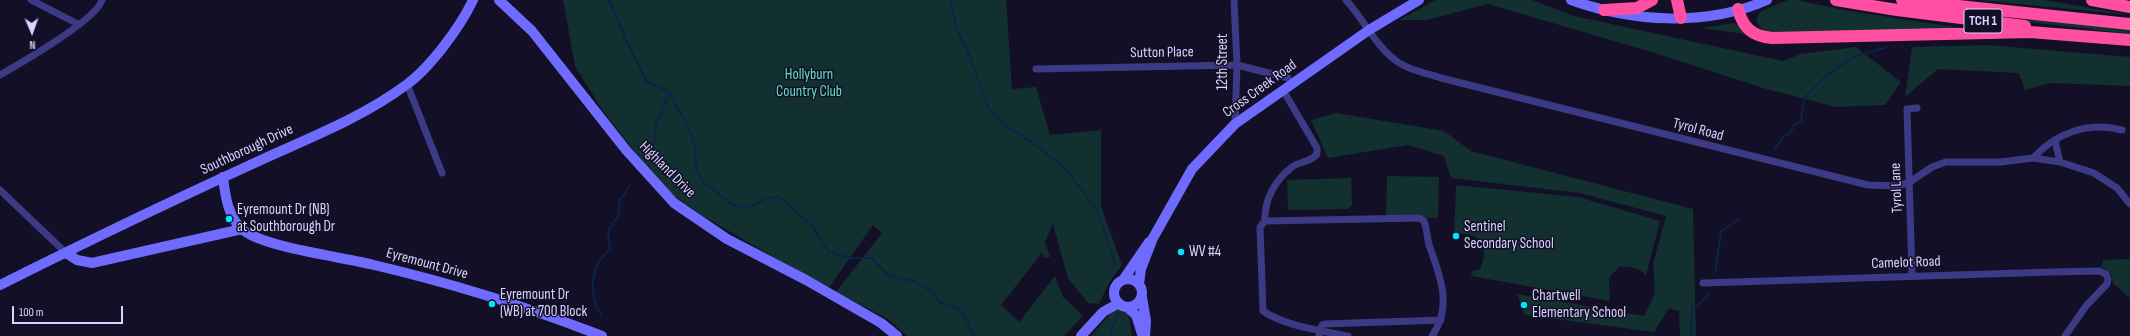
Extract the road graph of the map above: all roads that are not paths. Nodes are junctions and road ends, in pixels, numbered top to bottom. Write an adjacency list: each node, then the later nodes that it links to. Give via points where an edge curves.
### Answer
1 (31, 0): 20 (street)
2 (102, 0): 20 (street, via 90,16)
3 (473, 0): 28 (street, Southborough Drive, via 439,52)
4 (499, 0): 57 (street, Highland Drive, via 532,31 626,150 674,203 727,239 806,280 881,323)
5 (1234, 0): 24 (street, 12th Street)
6 (1346, 0): 22 (street, Tyrol Road)
7 (1419, 0): 22 (street, Cross Creek Road)
8 (1570, 0): 17 (street)
9 (1652, 0): 17 (highway, via 1637,8)
10 (1677, 0): 19 (highway)
11 (1752, 0): 18 (street)
12 (1767, 0): 18 (street)
13 (1836, 0): 23 (highway, TCH 1, via 1923,14)
14 (1902, 0): 21 (highway, TCH 1)
15 (2092, 0): 16 (highway)
16 (2130, 7)
17 (1604, 10): 19 (street, via 1636,16)
18 (1738, 10): 19 (street); 23 (highway, via 1740,20 1748,30 1760,37 1772,38 2030,32)
19 (1681, 18)
20 (78, 24): 26 (street, via 38,54)
21 (2130, 24)
22 (1369, 30): 29 (street, Cross Creek Road); 38 (street, Tyrol Road, via 1395,60 1441,78 1856,183 1889,187)
23 (2130, 40)
24 (1237, 65): 25 (street, Sutton Place); 27 (street, Sutton Place); 31 (street, 12th Street)
25 (1036, 69)
26 (0, 75)
27 (1288, 78)
28 (407, 84): 36 (street); 37 (street, Southborough Drive, via 367,109)
29 (1282, 90): 31 (street, Cross Creek Road); 41 (street, via 1317,148 1317,154 1312,160 1293,166 1278,181 1266,203)
30 (1917, 108): 38 (street, Tyrol Lane, via 1907,109)
31 (1234, 124): 43 (street, Cross Creek Road, via 1192,169)
32 (2122, 130): 33 (street, via 2111,127 2078,129 2065,133)
33 (2055, 141): 34 (street, via 2040,150); 35 (street)
34 (2033, 158): 35 (street, Tyrol Road); 38 (street, Tyrol Road, via 2001,162 1946,162 1932,167)
35 (2060, 162): 40 (street, Tyrol Road, via 2081,168 2112,183)
36 (442, 173)
37 (223, 178): 42 (street, via 226,199 232,215); 44 (street, Southborough Drive)
38 (1910, 182): 45 (street, Tyrol Lane)
39 (0, 190): 44 (street)
40 (2130, 204)
41 (1265, 221): 54 (street, via 1419,218 1424,221 1442,279); 55 (street, via 1260,227 1263,311)
42 (242, 229): 44 (street, via 92,262 77,260); 56 (street, Eyremount Drive, via 269,242 375,265 487,296)
43 (1153, 238): 46 (street, Cross Creek Road, via 1138,255); 48 (street, Cross Creek Road, via 1141,269)
44 (66, 253): 49 (street, Southborough Drive)
45 (1912, 276): 47 (street, Camelot Road); 63 (street, Camelot Road, via 2103,272 2107,276 2107,284 2086,306)
46 (1123, 280): 48 (street, via 1132,279); 50 (street)
47 (1703, 283)
48 (1139, 284): 51 (street, via 1142,288)
49 (0, 285)
50 (1115, 290): 52 (street, via 1116,300); 53 (street)
51 (1142, 297): 52 (street, via 1136,304); 60 (street, via 1146,321)
52 (1123, 305): 53 (street); 59 (street, via 1136,315)
53 (1103, 312): 58 (street)
54 (1441, 320): 55 (street, via 1325,324); 62 (street)
55 (1319, 333): 61 (street)
56 (602, 336)
57 (897, 336)
58 (1081, 336)
59 (1142, 336)
60 (1145, 336)
61 (1348, 336)
62 (1432, 336)
63 (2065, 336)

